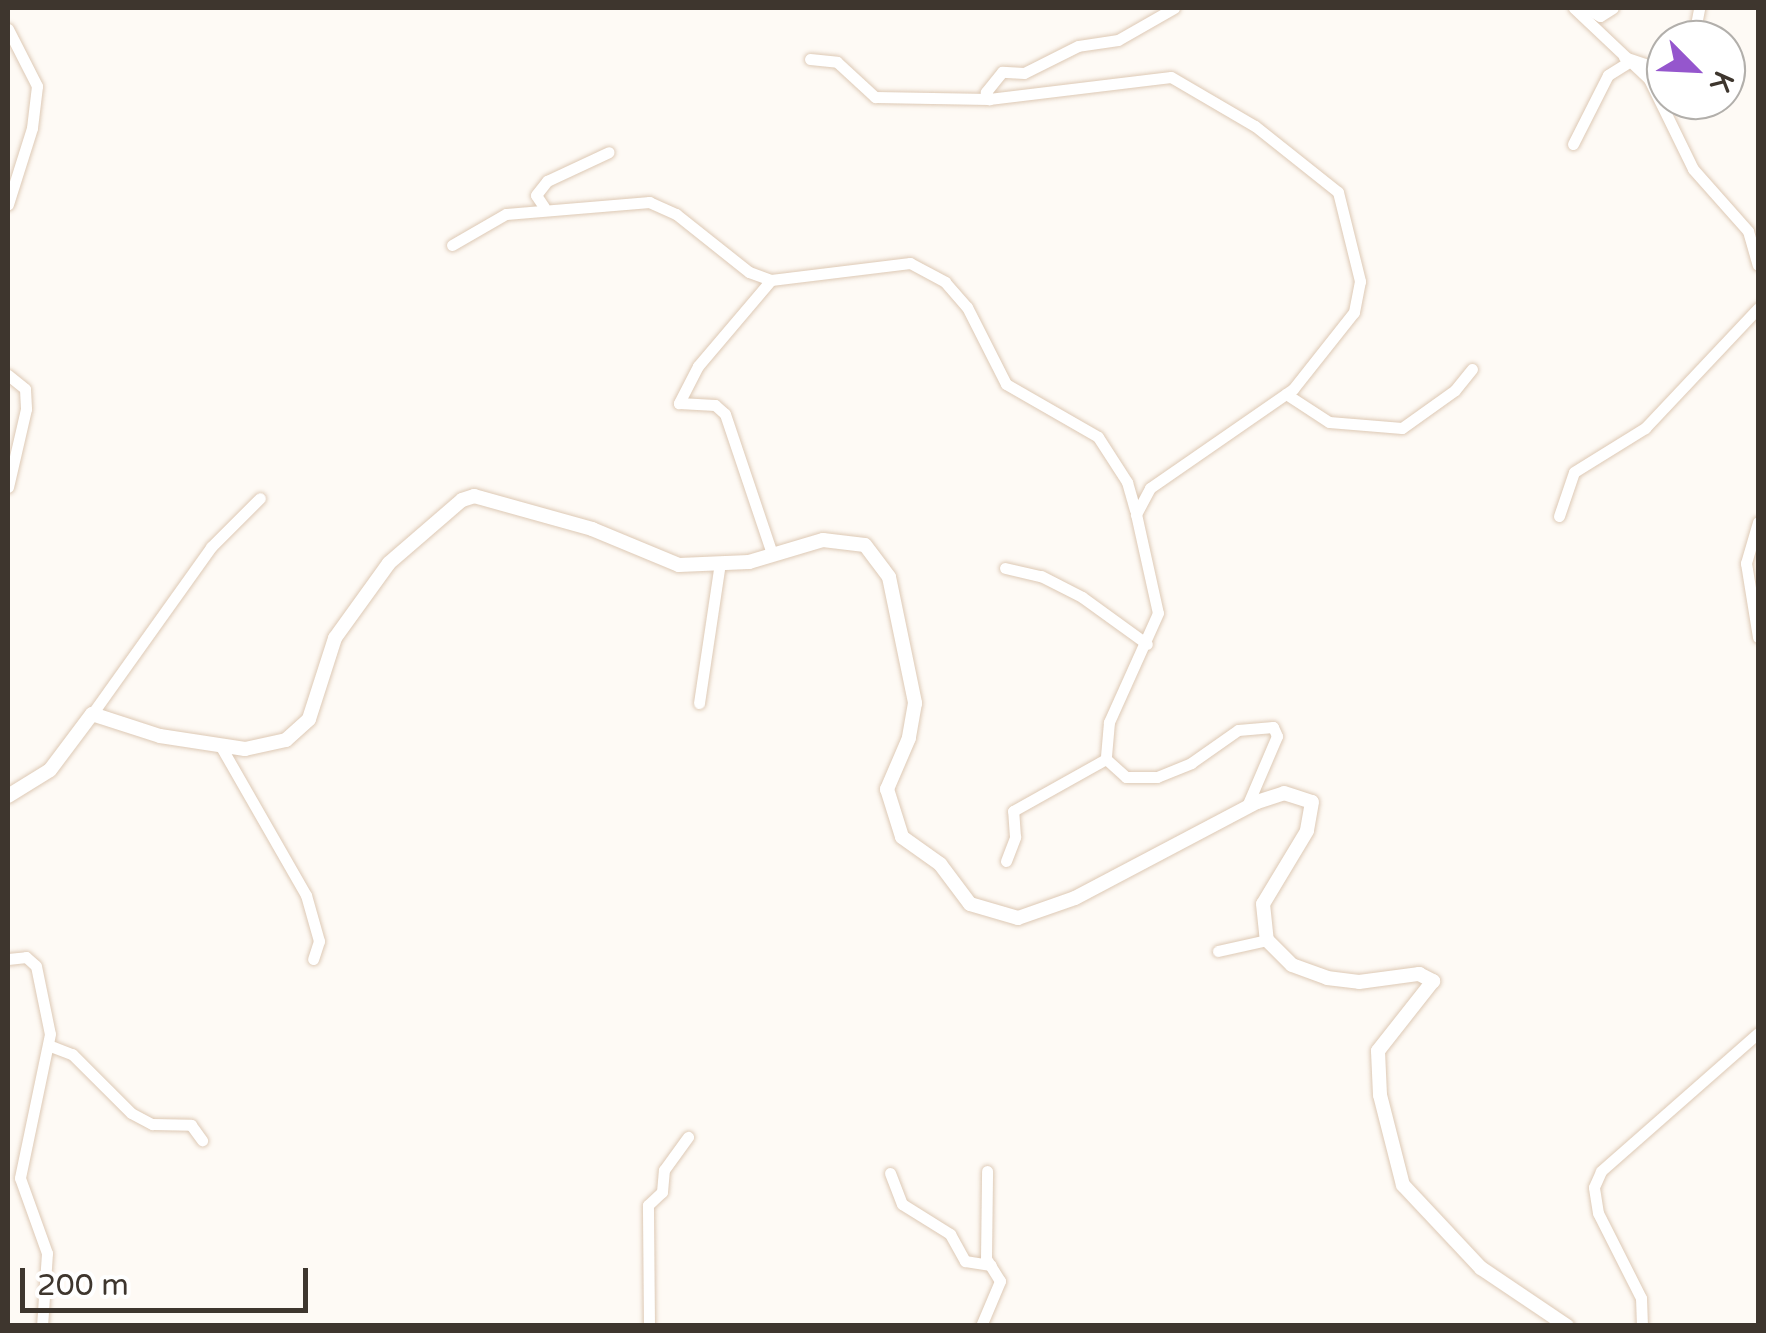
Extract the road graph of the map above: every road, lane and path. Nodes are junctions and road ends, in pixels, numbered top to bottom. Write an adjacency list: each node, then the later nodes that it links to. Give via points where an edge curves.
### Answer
1 (1174, 8): 8 (street, via 1118,40 1078,46 1024,73 1002,72 990,81)
2 (1578, 8): 3 (street, via 1600,16); 6 (street)
3 (1613, 8)
4 (8, 29): 11 (street, via 37,86 32,128)
5 (810, 59): 8 (street, via 837,62 875,97)
6 (1626, 60): 7 (street); 9 (street, via 1608,75); 14 (street, via 1649,79 1692,170 1748,231)
7 (1646, 66)
8 (989, 99): 19 (street, via 1171,77 1255,126 1338,192 1360,300)
9 (1573, 144)
10 (609, 152): 12 (street, via 547,182 536,195)
11 (8, 204)
12 (544, 206): 13 (street, via 506,214); 15 (street, via 649,202 676,214 749,272)
13 (452, 245)
14 (1758, 265)
15 (771, 280): 22 (street, via 886,261 910,263 945,282 967,307 1006,384 1098,437 1113,455); 25 (street, via 698,366 678,403 715,405 726,414)
16 (1758, 308): 23 (street, via 1645,428 1574,472)
17 (1472, 369): 19 (street, via 1402,428 1329,422)
18 (8, 375): 20 (street, via 24,389 26,408)
19 (1286, 394): 22 (street, via 1150,488)
20 (8, 486)
21 (260, 498): 31 (street, via 211,548)
22 (1136, 514): 29 (street, via 1158,613)
23 (1559, 516)
24 (1758, 522): 28 (street, via 1746,563)
25 (772, 554): 26 (street); 35 (street, via 839,540 864,544 880,558 915,703 888,806 902,837 940,864 977,909 1018,918 1043,912)
26 (720, 563): 30 (street); 32 (street, via 667,563 608,534 484,498 462,500 401,548 344,625 302,728 264,750)
27 (1004, 568): 29 (street, via 1054,583)
28 (1758, 637)
29 (1147, 644): 33 (street, via 1109,722)
30 (699, 703)
31 (92, 714): 32 (street, via 160,736); 34 (street, via 50,770)
32 (220, 745): 40 (street, via 306,895 319,941)
33 (1106, 759): 35 (street, via 1126,777 1157,778 1238,730 1273,727 1276,736); 36 (street, via 1012,812 1014,837)
34 (8, 796)
35 (1248, 806): 37 (street, via 1284,794 1304,796 1314,806 1308,832 1263,904)
36 (1006, 861)
37 (1267, 940): 38 (street); 51 (street, via 1292,966 1327,978 1359,982 1419,974 1434,980 1378,1051 1380,1094 1403,1184 1472,1260)
38 (1218, 951)
39 (8, 959): 42 (street, via 26,957 36,966)
40 (312, 959)
41 (1758, 1033): 52 (street, via 1601,1171 1594,1188 1598,1214 1641,1298)
42 (48, 1045): 44 (street, via 90,1069 132,1113 152,1124 191,1125); 48 (street, via 20,1178 48,1253)
43 (688, 1137): 49 (street, via 664,1170 662,1192 648,1205)
44 (202, 1140)
45 (987, 1171): 47 (street)
46 (890, 1173): 47 (street, via 902,1204 950,1234 965,1261)
47 (991, 1265): 50 (street, via 1000,1280)
48 (42, 1326)
49 (648, 1326)
50 (982, 1326)
51 (1567, 1326)
52 (1642, 1326)

